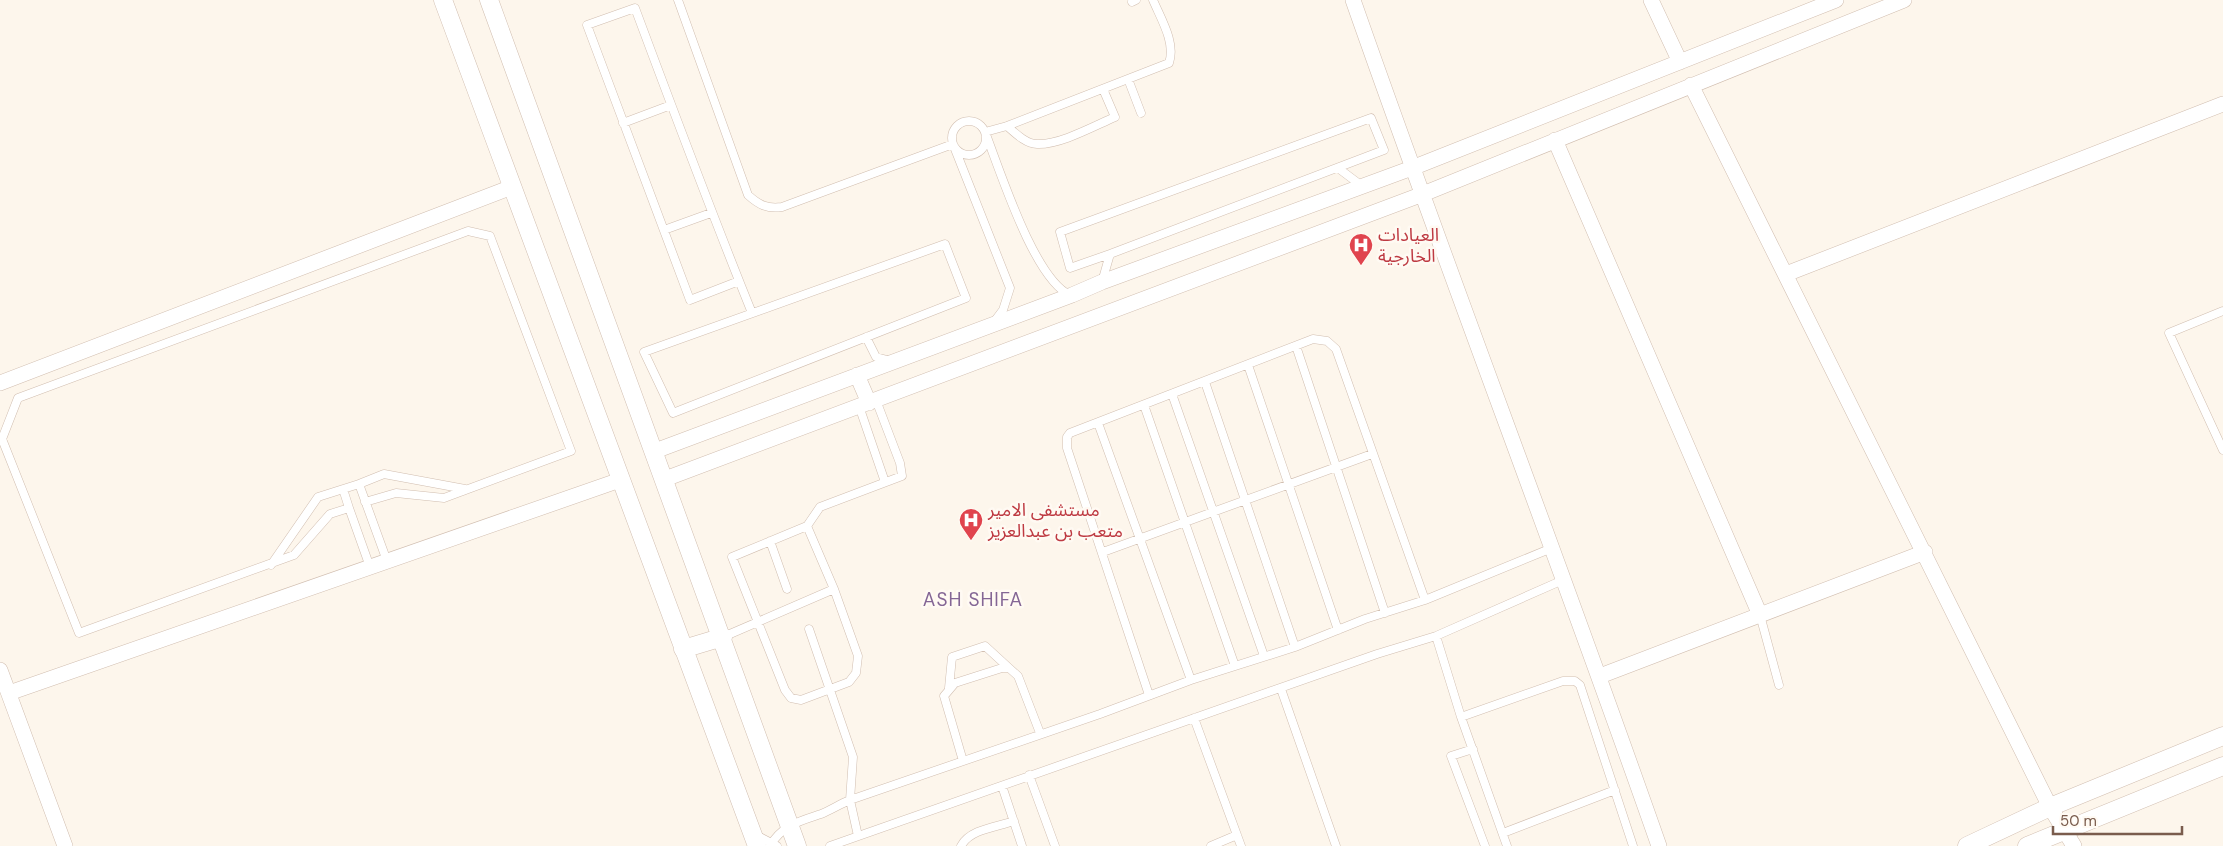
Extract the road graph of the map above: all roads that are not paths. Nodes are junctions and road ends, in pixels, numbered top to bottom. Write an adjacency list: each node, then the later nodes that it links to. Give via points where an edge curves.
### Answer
1 (443, 0): 24 (street)
2 (489, 0): 48 (street)
3 (678, 0): 20 (lane, via 748,195 759,206 782,208)
4 (1153, 0): 10 (lane, via 1172,54 1169,63)
5 (1353, 0): 22 (street)
6 (1651, 0): 9 (street)
7 (1836, 0): 9 (street)
8 (1904, 0): 11 (street)
9 (1680, 62): 22 (street)
10 (1128, 79): 12 (lane); 15 (lane)
11 (1691, 85): 19 (street); 29 (street)
12 (1103, 89): 17 (lane); 17 (lane, via 1115,117 1077,133 1036,144 1023,139)
13 (2223, 104): 29 (street)
14 (671, 105): 16 (lane); 16 (lane, via 635,8 587,25); 26 (lane)
15 (1141, 113)
16 (623, 123): 27 (lane)
17 (1007, 126): 18 (lane)
18 (985, 132): 20 (lane, via 982,148 973,154 963,154); 20 (lane, via 976,123 964,122 955,128); 32 (lane, via 1030,243 1050,278 1062,291)
19 (1554, 140): 25 (street); 77 (street)
20 (953, 144): 35 (lane, via 1010,288 1003,310)
21 (1338, 168): 23 (lane); 28 (lane); 28 (lane, via 1384,150 1371,118 1060,232 1070,268)
22 (1412, 168): 23 (street); 25 (street)
23 (1363, 186): 31 (street)
24 (512, 187): 42 (street); 51 (street)
25 (1423, 194): 44 (street); 66 (street)
26 (712, 213): 27 (lane); 30 (lane)
27 (664, 230): 30 (lane, via 690,300)
28 (1110, 254): 31 (lane)
29 (1786, 274): 68 (street)
30 (739, 281): 34 (lane)
31 (1102, 282): 32 (street)
32 (1072, 295): 35 (street)
33 (2223, 311): 47 (lane, via 2169,333)
34 (752, 313): 36 (lane, via 946,244 966,298); 36 (lane, via 644,352 673,413)
35 (992, 326): 38 (street)
36 (866, 337): 38 (lane, via 876,356)
37 (1296, 346): 39 (lane); 49 (lane, via 1313,339 1327,341 1336,349); 50 (lane)
38 (895, 362): 40 (street)
39 (1248, 364): 41 (lane); 55 (lane)
40 (857, 376): 44 (street); 48 (street)
41 (1205, 382): 43 (lane); 58 (lane)
42 (0, 383)
43 (1172, 394): 45 (lane); 61 (lane)
44 (868, 403): 52 (street); 53 (lane); 53 (lane, via 902,471 902,476)
45 (1144, 405): 46 (lane); 62 (lane)
46 (1098, 423): 64 (lane); 67 (lane, via 1070,433 1066,442)
47 (2223, 450)
48 (655, 451): 52 (street)
49 (1372, 454): 50 (lane); 75 (lane)
50 (1336, 467): 55 (lane); 76 (lane)
51 (620, 480): 69 (street); 84 (street)
52 (665, 480): 82 (street)
53 (885, 482): 63 (lane, via 820,507)
54 (358, 484): 56 (lane); 57 (lane, via 384,474); 59 (lane)
55 (1288, 484): 58 (lane); 80 (lane)
56 (343, 489): 60 (lane); 70 (lane, via 318,497)
57 (467, 489): 59 (lane, via 444,498 396,493); 70 (lane, via 571,451 490,236 468,231 18,398 2,439 79,632)
58 (1246, 500): 61 (lane); 83 (lane)
59 (366, 502): 69 (lane)
60 (349, 508): 70 (lane, via 330,514 294,555); 71 (lane)
61 (1214, 512): 62 (lane); 85 (lane)
62 (1185, 522): 64 (lane); 86 (lane)
63 (808, 526): 65 (lane); 74 (lane)
64 (1139, 539): 67 (lane); 90 (lane)
65 (770, 541): 73 (lane); 78 (lane, via 732,557)
66 (1552, 548): 72 (street); 75 (lane)
67 (1103, 552): 96 (lane)
68 (1925, 552): 77 (street); 108 (street)
69 (387, 561): 71 (street)
70 (271, 565)
71 (370, 567): 95 (street)
72 (1563, 580): 81 (lane); 89 (street)
73 (787, 589)
74 (834, 590): 78 (lane); 93 (lane, via 858,656 856,673 848,682)
75 (1425, 600): 76 (lane)
76 (1385, 613): 80 (lane)
77 (1760, 615): 89 (street); 91 (lane)
78 (759, 622): 82 (lane); 93 (lane, via 791,698 801,700)
79 (809, 629): 93 (lane)
80 (1338, 630): 83 (lane)
81 (1436, 636): 94 (lane); 97 (lane)
82 (723, 638): 84 (street); 110 (street)
83 (1295, 647): 85 (lane)
84 (683, 650): 115 (street)
85 (1264, 656): 86 (lane)
86 (1235, 666): 90 (lane)
87 (1009, 668): 92 (lane, via 955,683); 92 (lane, via 985,646 952,657); 99 (lane, via 1018,676)
88 (0, 670): 95 (street)
89 (1600, 676): 128 (street)
90 (1191, 680): 96 (lane)
91 (1779, 685)
92 (949, 688): 102 (lane, via 944,696)
93 (831, 689): 107 (lane, via 853,757)
94 (1281, 689): 98 (lane); 124 (lane)
95 (9, 693): 116 (street)
96 (1149, 696): 99 (lane)
97 (1461, 717): 101 (lane); 106 (lane, via 1563,680 1575,681 1580,685)
98 (1194, 718): 104 (lane); 113 (lane)
99 (1040, 733): 102 (lane)
100 (2223, 737): 108 (street)
101 (1473, 749): 112 (lane); 125 (lane, via 1451,756)
102 (963, 761): 107 (lane)
103 (2223, 766): 111 (street)
104 (1030, 775): 105 (lane); 121 (lane)
105 (1002, 786): 109 (lane); 114 (lane)
106 (1614, 790): 112 (lane); 127 (lane)
107 (850, 800): 110 (lane); 114 (lane)
108 (2050, 807): 111 (street); 129 (street)
109 (1014, 821): 119 (lane, via 974,834); 120 (lane)
110 (790, 824): 115 (lane); 117 (street)
111 (2064, 829): 130 (street); 131 (street)
112 (1503, 833): 126 (lane)
113 (1237, 835): 122 (lane); 123 (lane)
114 (858, 836): 118 (lane)
115 (765, 843)
116 (65, 846)
117 (797, 846)
118 (830, 846)
119 (961, 846)
120 (1022, 846)
121 (1055, 846)
122 (1211, 846)
123 (1241, 846)
124 (1336, 846)
125 (1485, 846)
126 (1508, 846)
127 (1633, 846)
128 (1659, 846)
129 (1967, 846)
130 (2027, 846)
131 (2074, 846)

